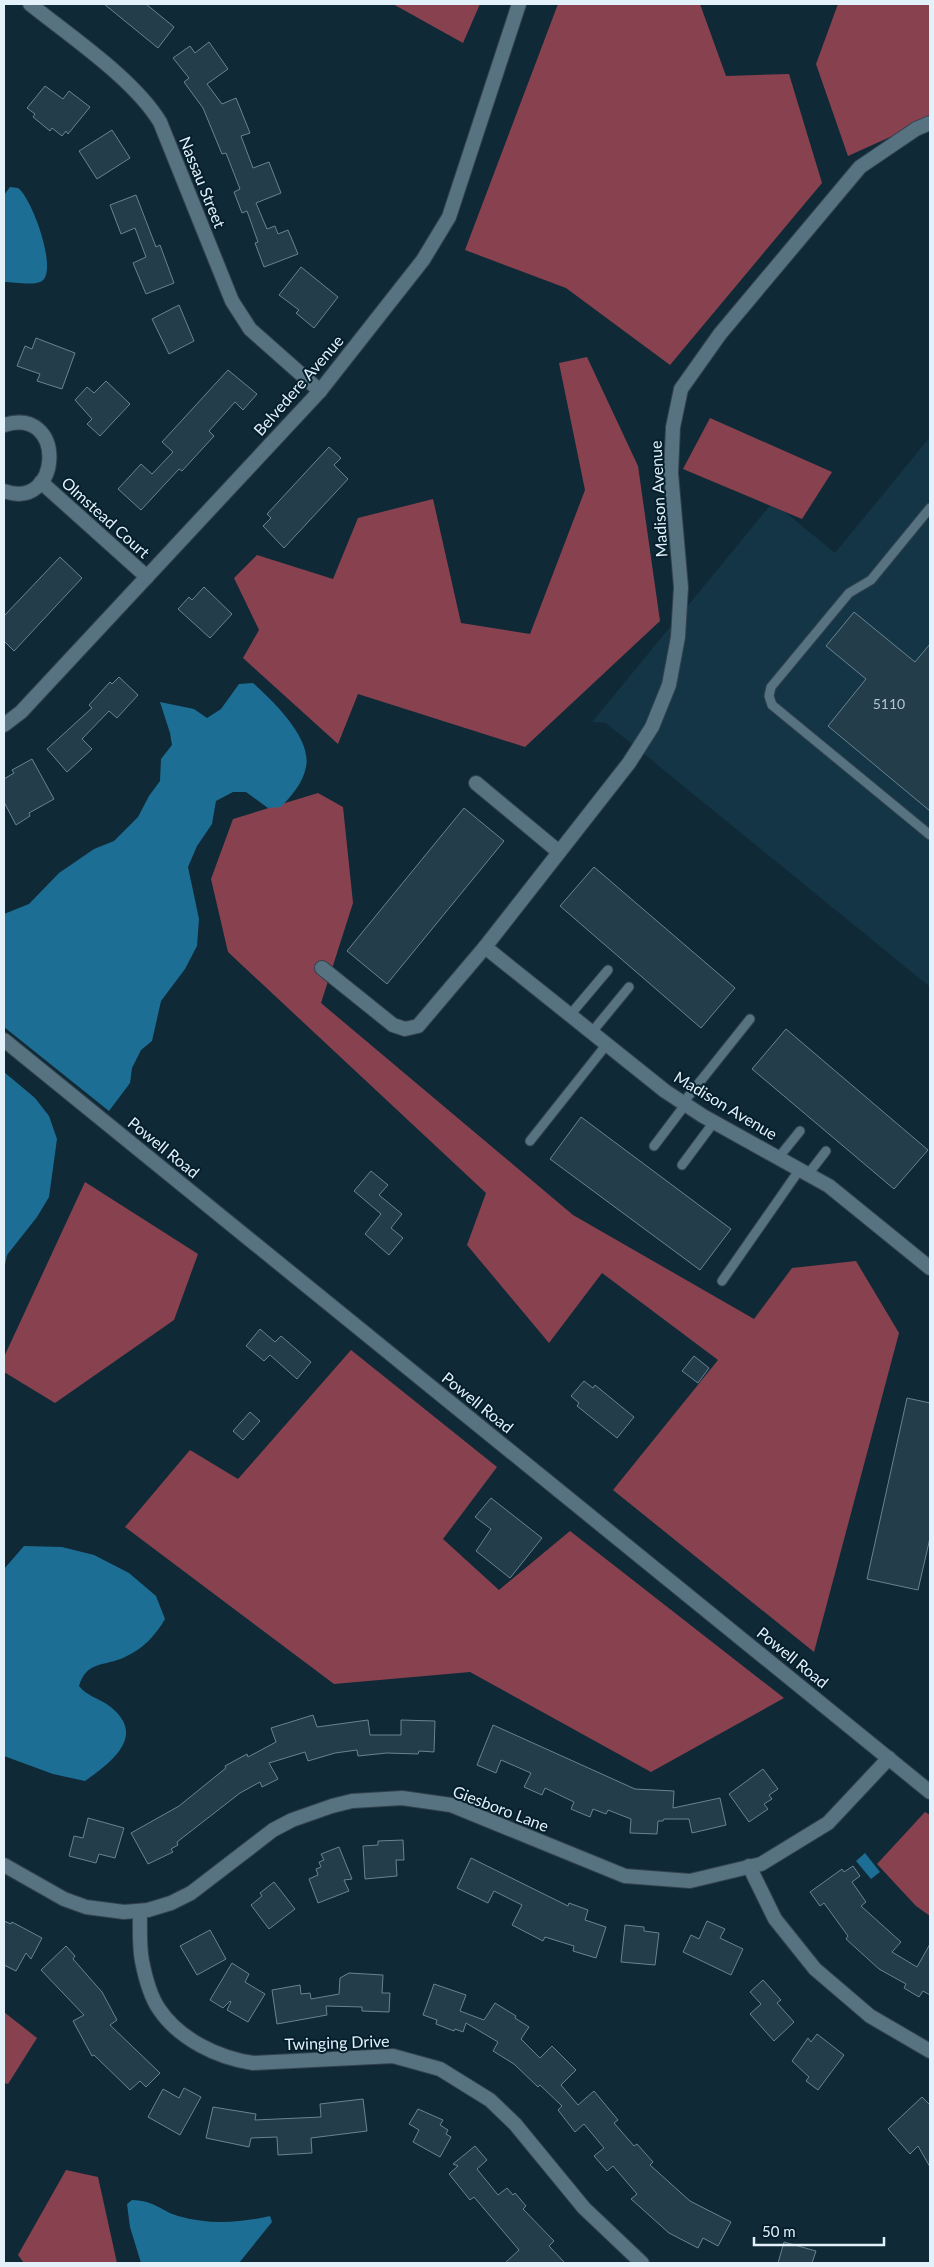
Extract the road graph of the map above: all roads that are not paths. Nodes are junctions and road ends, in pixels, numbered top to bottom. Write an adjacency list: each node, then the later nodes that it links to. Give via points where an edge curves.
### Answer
1 (30, 4): 4 (street, Nassau Street, via 130,85 147,103 160,122 232,301 241,316 250,328)
2 (519, 4): 4 (street, Belvedere Avenue, via 455,200 441,233)
3 (930, 123): 13 (street, Madison Avenue, via 860,167 720,334 681,389 673,427 671,473 681,588 678,637 669,685 652,727 629,763)
4 (320, 391): 9 (street, Belvedere Avenue)
5 (4, 425): 6 (street, Olmstead Court, via 24,423 46,439 51,457)
6 (41, 482): 7 (street, Olmstead Court, via 26,491); 9 (street, Olmstead Court)
7 (4, 491)
8 (930, 508): 12 (lane, via 871,580 849,593 771,687 769,696 772,705)
9 (147, 577): 10 (street, Belvedere Avenue, via 21,712)
10 (4, 725)
11 (476, 783): 13 (street)
12 (930, 835)
13 (559, 852): 14 (street, Madison Avenue)
14 (485, 946): 15 (street, Madison Avenue, via 423,1022 412,1028 394,1025); 18 (street, Madison Avenue)
15 (322, 968)
16 (608, 970): 18 (lane)
17 (629, 987): 20 (lane)
18 (570, 1015): 20 (street, Madison Avenue)
19 (750, 1019): 23 (lane)
20 (592, 1032): 22 (street, Madison Avenue)
21 (4, 1040): 34 (street, Powell Road)
22 (607, 1044): 23 (street, Madison Avenue); 26 (lane)
23 (684, 1104): 24 (street, Madison Avenue); 27 (lane)
24 (714, 1122): 29 (street, Madison Avenue); 30 (lane)
25 (800, 1131): 29 (lane)
26 (530, 1141)
27 (654, 1146)
28 (826, 1151): 31 (lane)
29 (778, 1157): 31 (street, Madison Avenue)
30 (682, 1165)
31 (804, 1171): 32 (street, Madison Avenue, via 829,1186); 33 (lane)
32 (930, 1268)
33 (722, 1281)
34 (889, 1758): 35 (street, Powell Road); 37 (street, Giesboro Lane, via 828,1822 761,1864)
35 (930, 1792)
36 (4, 1865): 38 (street, Giesboro Lane, via 86,1908 108,1912)
37 (749, 1866): 38 (street, Giesboro Lane, via 690,1880 625,1876 451,1805 410,1798 377,1798 332,1806 292,1820 190,1892 171,1903); 39 (street, via 774,1919 815,1970 870,2016)
38 (140, 1911): 40 (street, Twinging Drive, via 146,1978 158,2007 186,2035 213,2053 253,2063 393,2056 440,2069 490,2100 515,2124 584,2208)
39 (930, 2051)
40 (642, 2263)

